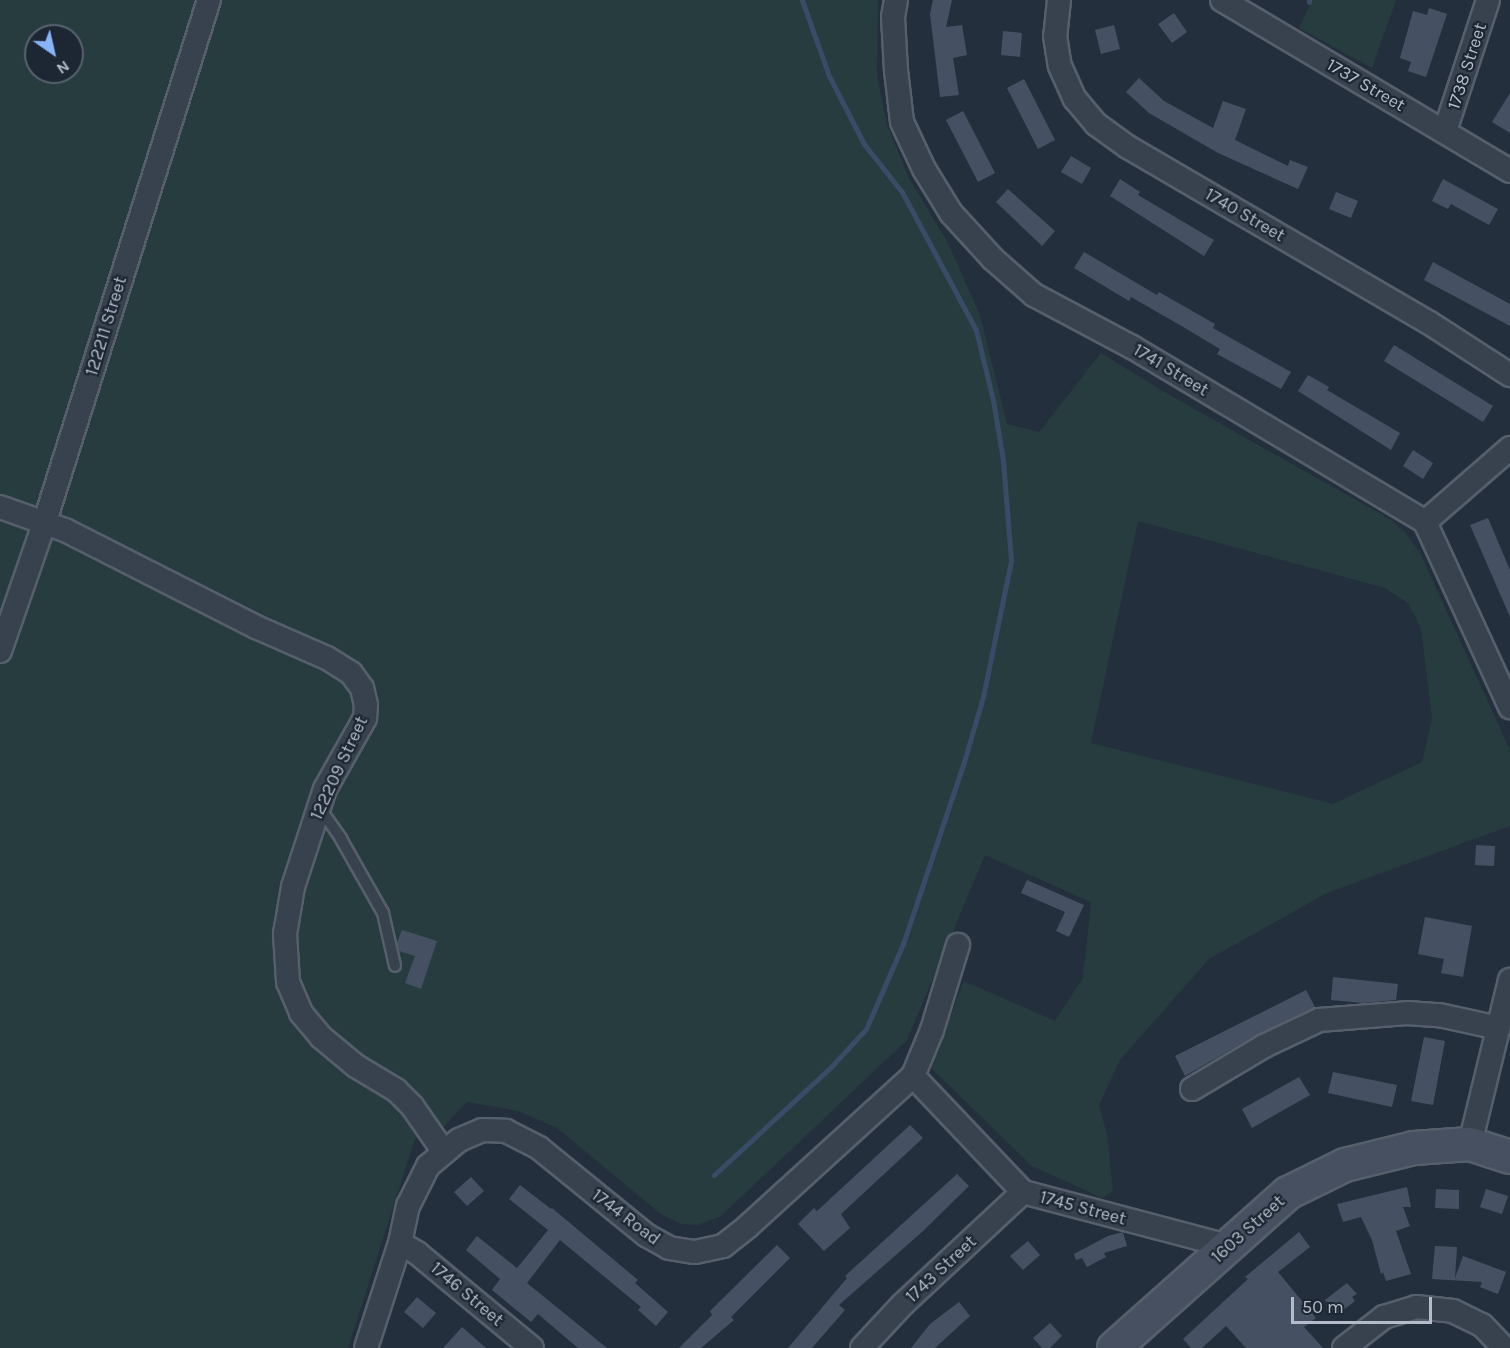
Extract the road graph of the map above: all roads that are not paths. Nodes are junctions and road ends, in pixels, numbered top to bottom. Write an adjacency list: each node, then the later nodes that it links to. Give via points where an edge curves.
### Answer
1 (209, 0): 11 (street, 122211 Street)
2 (896, 0): 12 (street, 1741 Street, via 893,16 902,122 924,170 951,213 993,259 1034,295 1132,347)
3 (1059, 0): 8 (street, 1740 Street, via 1055,36 1060,66 1074,99 1096,124 1128,147 1428,322)
4 (1222, 0): 6 (street, 1737 Street)
5 (1488, 0): 6 (street, 1738 Street)
6 (1445, 131): 7 (street, 1737 Street)
7 (1510, 171)
8 (1510, 375)
9 (1510, 448): 12 (street)
10 (0, 507): 11 (street, 122209 Street)
11 (45, 521): 13 (street, 122211 Street); 15 (street, 122209 Street, via 351,673 362,688 365,718)
12 (1425, 522): 14 (street)
13 (0, 651)
14 (1510, 707)
15 (319, 807): 17 (lane, via 383,913); 23 (street, 122209 Street, via 293,887 285,934 288,982 301,1014 321,1037 396,1090)
16 (958, 945): 20 (street, 1744 Road)
17 (395, 966)
18 (1509, 988): 19 (street)
19 (1499, 1028): 21 (street, via 1439,1015 1407,1013 1319,1020 1264,1046); 22 (street)
20 (914, 1076): 23 (street, 1744 Road, via 747,1227 723,1246 695,1252 669,1248 646,1235 539,1148 506,1131 482,1130); 25 (street, 1745 Street)
21 (1192, 1089)
22 (1470, 1144): 24 (street, 1603 Street); 27 (street, 1603 Street, via 1414,1148 1345,1165 1288,1193)
23 (444, 1152): 26 (street, 1744 Road, via 429,1166 408,1206)
24 (1510, 1157)
25 (1023, 1192): 27 (street, 1745 Street); 30 (street, 1743 Street)
26 (400, 1243): 28 (street, 1744 Road); 29 (street, 1746 Street)
27 (1228, 1246): 31 (street, 1603 Street)
28 (366, 1348)
29 (532, 1348)
30 (861, 1348)
31 (1114, 1348)
32 (1344, 1348): 33 (street, via 1384,1317 1416,1307 1453,1311 1482,1325)
33 (1504, 1348)

